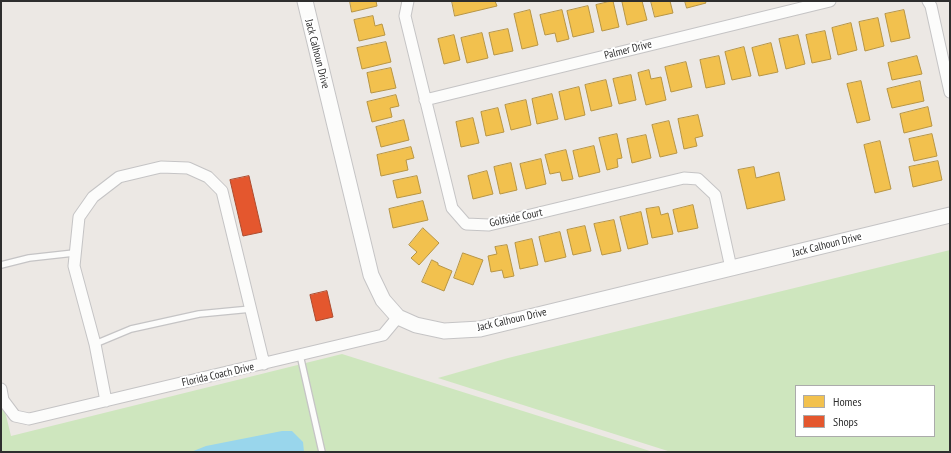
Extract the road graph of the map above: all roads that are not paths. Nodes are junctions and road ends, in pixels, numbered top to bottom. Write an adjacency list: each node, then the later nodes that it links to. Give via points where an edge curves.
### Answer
1 (304, 1): 12 (street, Jack Calhoun Drive, via 370,276 383,300)
2 (408, 1): 6 (street, Golfside Court, via 405,16)
3 (830, 1): 6 (street, Palmer Drive)
4 (928, 1): 5 (street)
5 (950, 92)
6 (425, 100): 10 (street, Golfside Court, via 452,208 466,224 489,225 684,178 698,179 715,195)
7 (950, 215): 10 (street, Jack Calhoun Drive)
8 (74, 253): 9 (lane, via 29,258); 11 (street, via 79,217 93,196 119,177 160,168 188,168 208,177 222,191); 13 (street, via 74,266)
9 (1, 265)
10 (731, 268): 12 (street, Jack Calhoun Drive, via 480,329 444,331 416,325)
11 (251, 309): 13 (lane, via 198,314 131,328); 15 (street)
12 (398, 317): 14 (street, Florida Coach Drive, via 383,335)
13 (95, 344): 17 (street)
14 (300, 355): 15 (street, Florida Coach Drive); 18 (lane)
15 (264, 364): 17 (street, Florida Coach Drive)
16 (1, 389): 17 (street, Florida Coach Drive, via 3,400 15,416 29,419)
17 (106, 401)
18 (322, 452)

